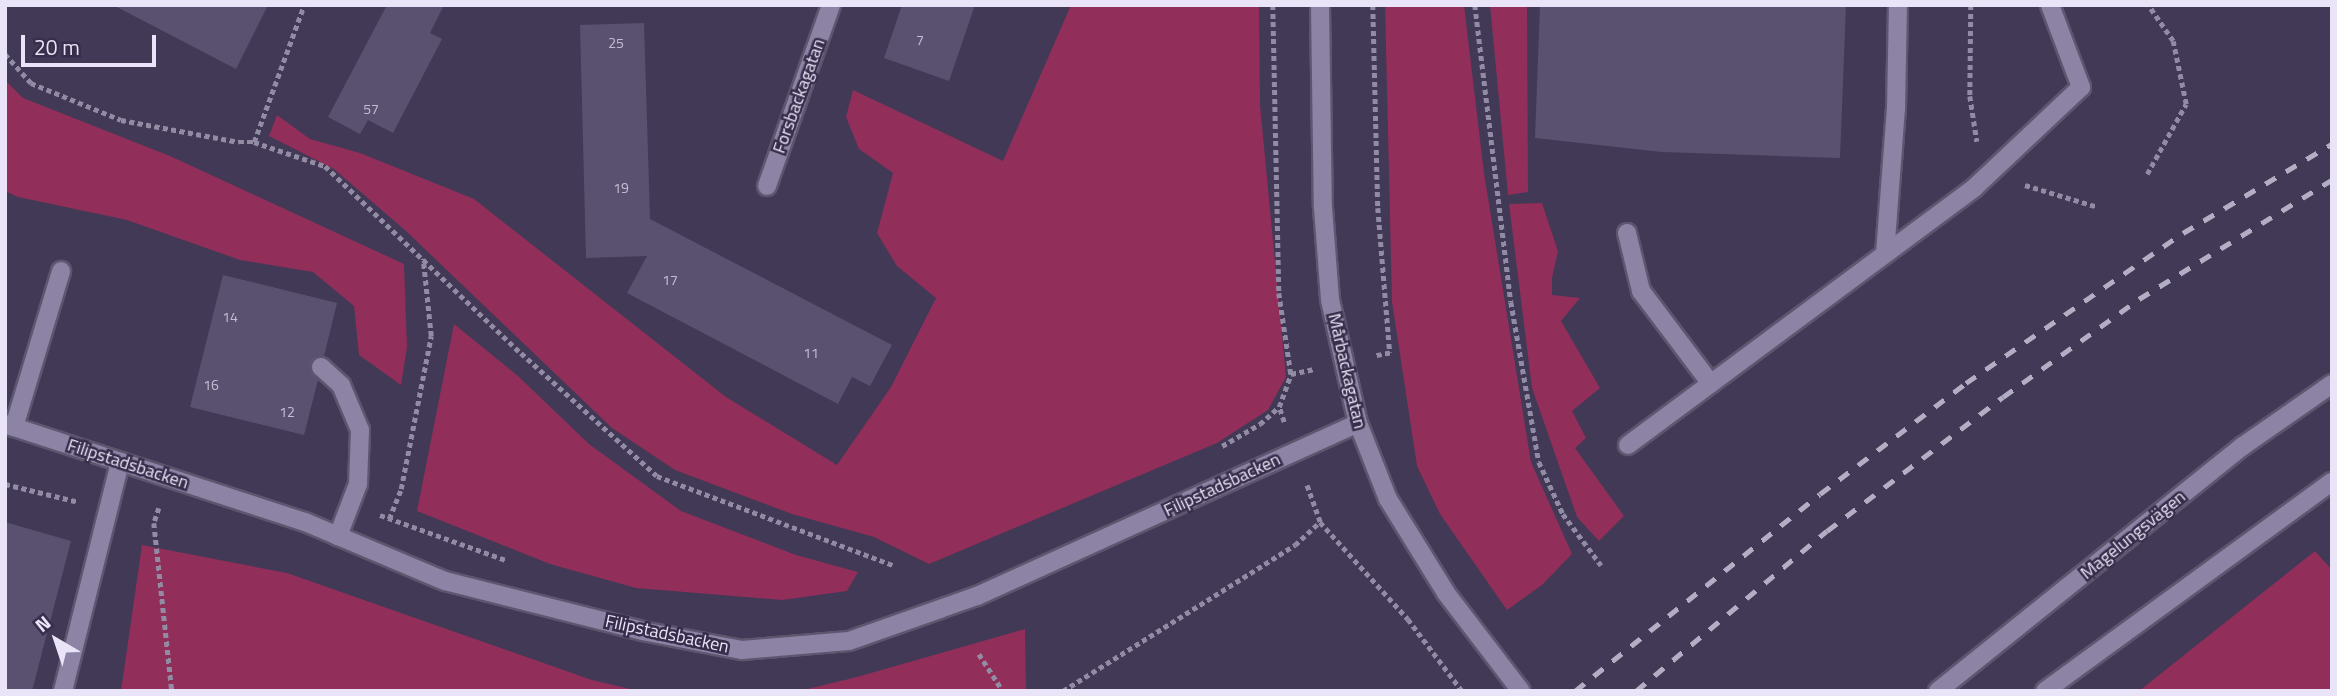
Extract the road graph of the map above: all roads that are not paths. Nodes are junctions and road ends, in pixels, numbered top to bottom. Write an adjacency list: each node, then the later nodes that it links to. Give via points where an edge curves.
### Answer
1 (831, 5): 5 (street, Forsbackagatan)
2 (1320, 5): 12 (street, Mårbackagatan, via 1323,208 1330,300)
3 (1898, 5): 7 (street)
4 (2050, 5): 7 (street, via 2081,87 1973,188)
5 (766, 186)
6 (1627, 233): 10 (street, via 1641,291)
7 (1885, 254): 10 (street)
8 (61, 271): 13 (street)
9 (321, 367): 17 (street, via 341,384 360,430 358,484)
10 (1711, 384): 14 (street)
11 (2332, 384): 20 (street, Magelungsvägen, via 2243,446)
12 (1359, 423): 17 (street, Filipstadsbacken, via 976,596 849,641 742,650 642,631 445,581); 19 (street, Mårbackagatan, via 1388,499 1446,593)
13 (10, 425): 15 (street, Filipstadsbacken)
14 (1628, 445)
15 (120, 462): 17 (street, Filipstadsbacken); 18 (street)
16 (2332, 482): 21 (street)
17 (338, 536)
18 (63, 691)
19 (1521, 691)
20 (1938, 691)
21 (2045, 691)

